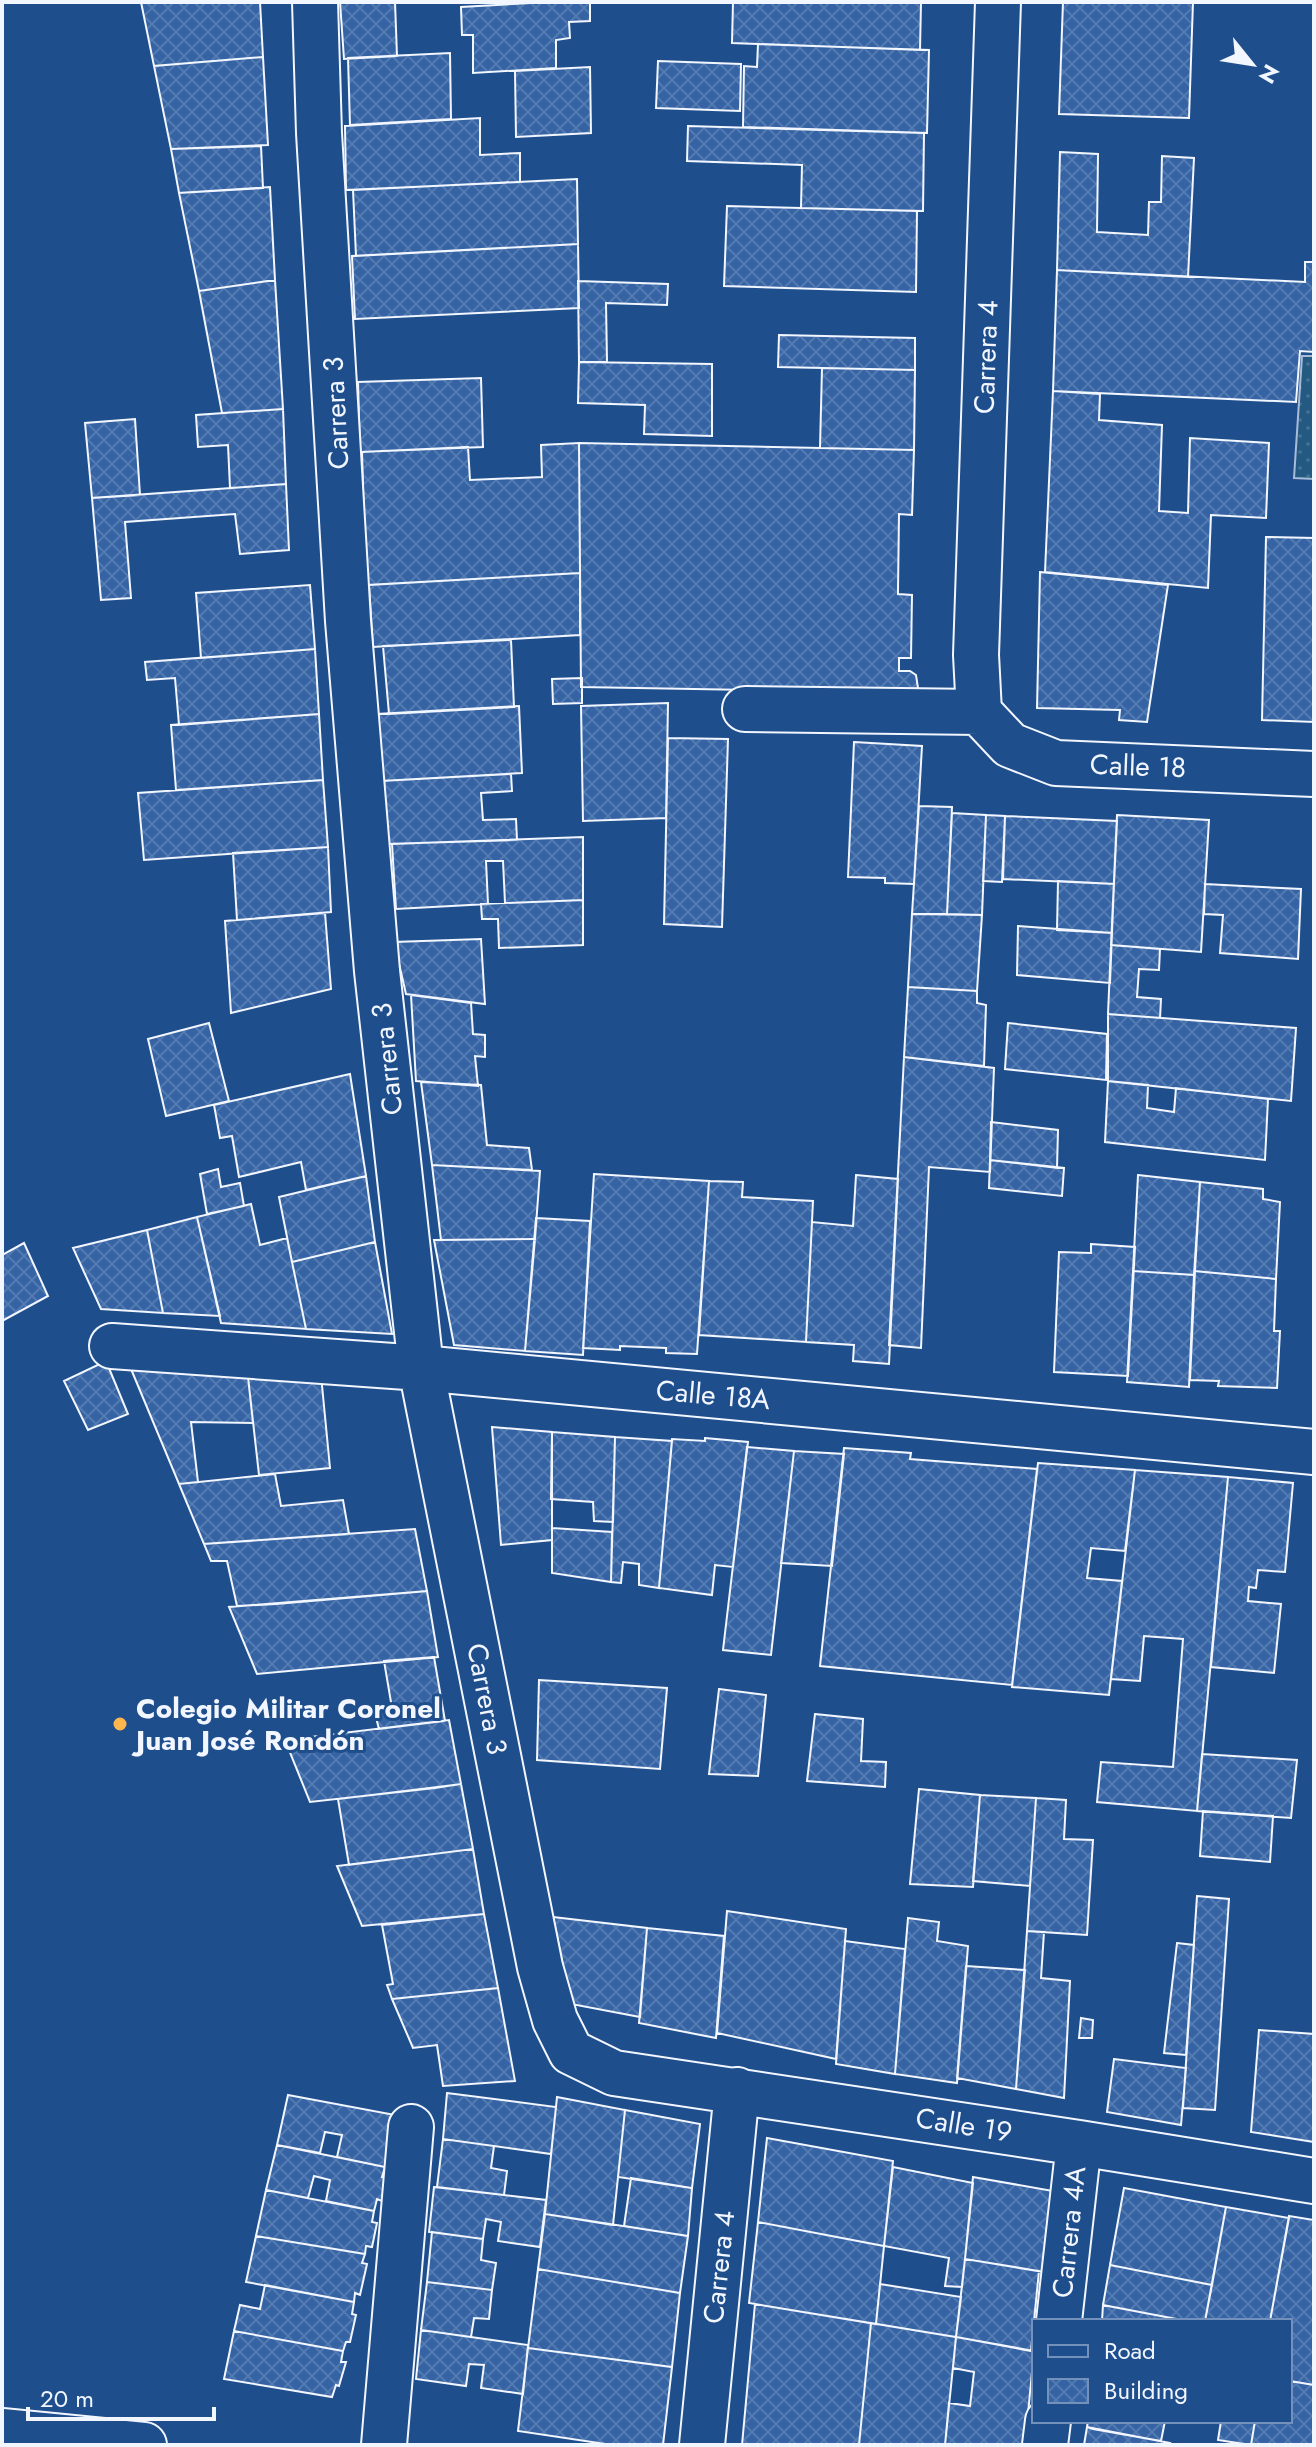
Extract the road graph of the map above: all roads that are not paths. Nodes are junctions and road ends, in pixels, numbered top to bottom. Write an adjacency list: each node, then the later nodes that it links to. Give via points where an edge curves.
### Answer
1 (315, 2): 7 (street, Carrera 3, via 348,621 377,971)
2 (998, 2): 4 (street, Carrera 4, via 976,655)
3 (745, 709): 4 (street)
4 (979, 712): 5 (street, Calle 18, via 1010,745 1056,763)
5 (1314, 774)
6 (112, 1346): 7 (street, Calle 18A)
7 (421, 1368): 8 (street, Calle 18A); 9 (street, Carrera 3, via 544,1980 571,2052)
8 (1314, 1452)
9 (614, 2073): 10 (street, Calle 19)
10 (737, 2090): 12 (street, Calle 19); 19 (street, Carrera 4)
11 (411, 2127): 18 (street)
12 (1079, 2143): 13 (street, Calle 19); 14 (street, Carrera 4A)
13 (1314, 2181)
14 (1059, 2319)
15 (1048, 2423): 20 (street)
16 (2, 2431): 17 (street)
17 (144, 2445)
18 (384, 2445)
19 (702, 2445)
20 (1045, 2445)

